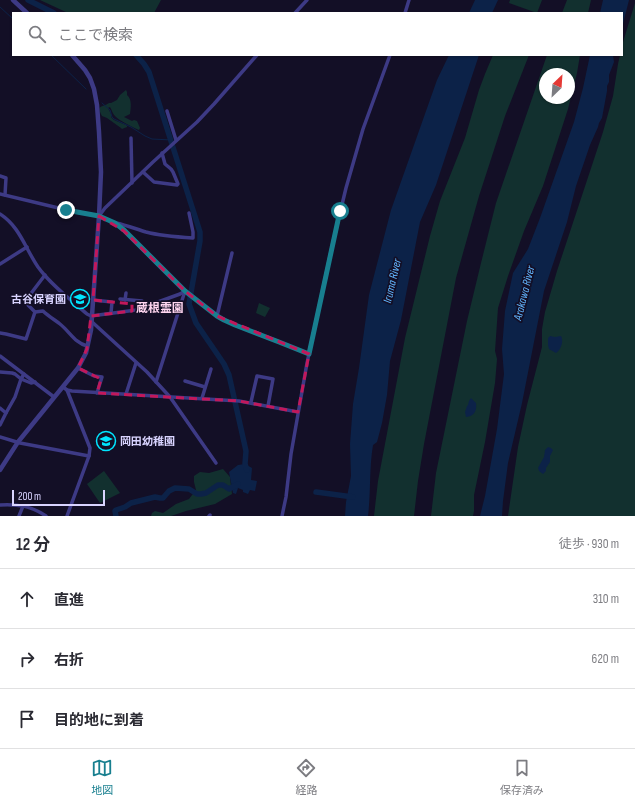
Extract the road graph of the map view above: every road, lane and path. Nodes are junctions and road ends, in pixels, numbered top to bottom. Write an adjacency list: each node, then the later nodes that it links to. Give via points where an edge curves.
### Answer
1 (13, 0): 4 (street)
2 (307, 0): 5 (street)
3 (409, 0): 6 (street)
4 (26, 12)
5 (296, 12)
6 (405, 12)
7 (73, 56): 21 (street, via 90,78 96,97 101,172)
8 (256, 56): 12 (street, via 197,122)
9 (390, 56): 40 (street, via 363,129 347,184)
10 (167, 111): 12 (street)
11 (131, 138): 16 (street)
12 (175, 141): 13 (street)
13 (162, 153): 14 (street); 14 (street, via 165,164 173,172 177,186 154,182)
14 (142, 172): 16 (street)
15 (0, 176): 18 (street, via 6,178)
16 (132, 183): 21 (street)
17 (0, 194): 18 (street)
18 (5, 195): 21 (street)
19 (189, 213): 22 (street, via 192,238 145,232)
20 (0, 214): 23 (street, via 16,229)
21 (99, 216): 22 (street); 29 (street)
22 (115, 223): 27 (street)
23 (27, 247): 25 (street); 26 (street)
24 (232, 253): 36 (street)
25 (0, 264)
26 (45, 276): 33 (street, via 26,300 26,304); 37 (street)
27 (185, 291): 32 (street); 36 (street); 50 (street)
28 (126, 293): 31 (street)
29 (93, 300): 35 (street, via 112,302); 37 (street)
30 (120, 300): 31 (street)
31 (125, 300): 32 (street, via 142,301)
32 (142, 309): 34 (street); 35 (street)
33 (35, 312): 38 (street, via 26,339); 39 (street, via 43,311 78,342)
34 (152, 312)
35 (111, 313): 37 (street)
36 (217, 316): 40 (street)
37 (91, 318): 39 (street); 42 (street)
38 (0, 333)
39 (87, 346): 43 (street)
40 (309, 354): 61 (street)
41 (0, 356): 46 (street)
42 (136, 363): 50 (street); 54 (street)
43 (78, 368): 52 (street); 53 (street, via 102,377)
44 (211, 369): 51 (street)
45 (0, 373): 47 (street, via 12,373)
46 (24, 374): 47 (street); 49 (street)
47 (21, 380): 49 (street); 62 (street)
48 (185, 381): 51 (street)
49 (35, 382): 56 (street)
50 (156, 382): 55 (street)
51 (205, 387): 57 (street)
52 (65, 388): 53 (street); 56 (street); 66 (street, via 90,448)
53 (97, 393): 54 (street)
54 (126, 394): 55 (street)
55 (170, 396): 57 (street); 67 (street)
56 (54, 397): 65 (street)
57 (202, 398): 58 (street)
58 (251, 402): 59 (street); 59 (street, via 257,376 273,379)
59 (268, 406): 61 (street)
60 (0, 408): 62 (street)
61 (298, 412): 74 (street)
62 (6, 413): 63 (street)
63 (0, 425)
64 (0, 437): 65 (street)
65 (18, 442): 66 (street); 68 (street)
66 (89, 456): 73 (street)
67 (216, 463)
68 (0, 470)
69 (0, 505): 70 (street)
70 (23, 506): 71 (street); 72 (street)
71 (19, 516)
72 (46, 516)
73 (67, 516)
74 (282, 516)

